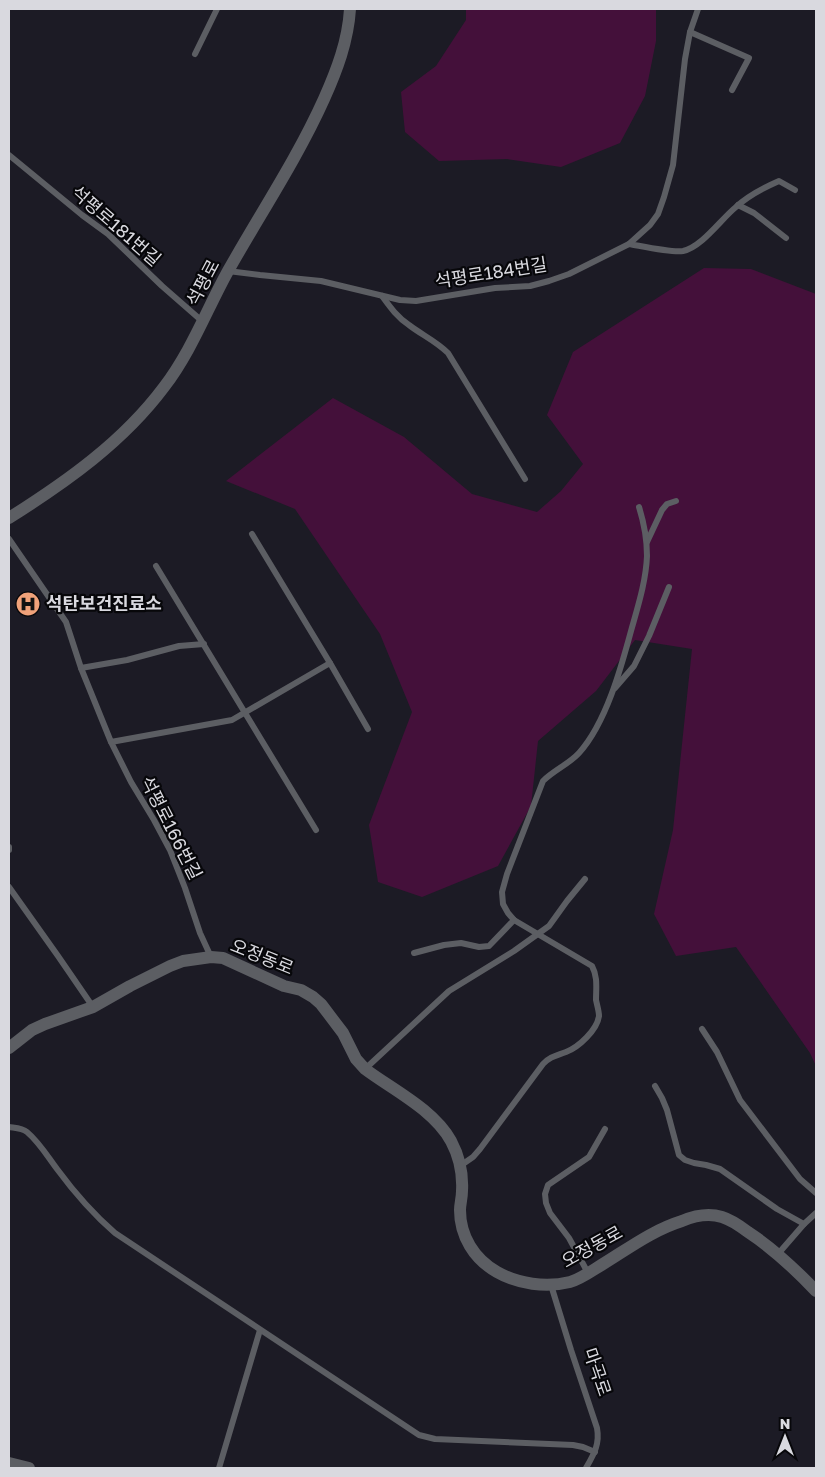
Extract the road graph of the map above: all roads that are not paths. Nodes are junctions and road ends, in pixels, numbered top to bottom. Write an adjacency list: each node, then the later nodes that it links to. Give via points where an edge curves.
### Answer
1 (217, 9): 5 (lane)
2 (350, 9): 12 (street, 석평로, via 344,47 317,115)
3 (698, 9): 4 (lane, 석평로184번길)
4 (690, 32): 6 (lane, via 749,58); 11 (lane, 석평로184번길, via 673,165 664,197 650,225)
5 (195, 54)
6 (732, 90)
7 (9, 155): 14 (lane, 석평로181번길, via 108,234)
8 (796, 190): 9 (lane, via 779,181)
9 (738, 205): 10 (lane); 11 (lane, via 702,240 683,251)
10 (786, 238)
11 (629, 244): 13 (lane, 석평로184번길, via 569,274 530,286 495,288 416,301)
12 (228, 271): 13 (lane, 석평로184번길, via 321,281); 14 (street, 석평로)
13 (382, 296): 15 (lane, via 395,314 448,353)
14 (202, 321): 18 (street, 석평로, via 164,387 135,420 105,450)
15 (525, 479)
16 (676, 502): 21 (lane, via 666,504)
17 (639, 507): 21 (lane)
18 (9, 518)
19 (252, 534): 25 (lane)
20 (9, 539): 26 (lane, 석평로166번길, via 66,622)
21 (647, 543): 27 (lane, via 641,597)
22 (156, 566): 24 (lane)
23 (669, 588): 27 (lane, via 634,666)
24 (204, 644): 26 (lane, via 179,646); 28 (lane)
25 (330, 663): 28 (lane); 29 (lane)
26 (81, 668): 30 (lane, 석평로166번길)
27 (612, 691): 34 (lane, via 592,734 579,753 543,781 502,892 503,904)
28 (244, 713): 30 (lane, via 232,720); 31 (lane)
29 (368, 729)
30 (111, 742): 37 (lane, 석평로166번길, via 170,850)
31 (316, 830)
32 (585, 879): 35 (lane, via 549,926)
33 (9, 886): 38 (lane)
34 (514, 920): 35 (lane); 36 (lane, via 489,946 461,943)
35 (537, 934): 41 (lane, via 449,991); 45 (lane, via 592,966 599,1015 596,1025 572,1049 550,1057 543,1064 480,1149)
36 (414, 953)
37 (211, 957): 38 (street, 오정동로, via 170,966); 41 (street, 오정동로, via 229,960 312,997 343,1033)
38 (93, 1007): 40 (street, 오정동로, via 32,1030)
39 (702, 1029): 46 (lane, via 740,1100 800,1179)
40 (9, 1048)
41 (364, 1068): 45 (street, 오정동로, via 436,1120 450,1140)
42 (655, 1086): 48 (lane, via 667,1110 679,1155 685,1160 720,1169)
43 (9, 1127): 53 (lane, via 26,1131 75,1193 115,1233)
44 (605, 1129): 50 (lane, via 589,1157 548,1186 545,1194 550,1213 569,1238)
45 (460, 1166): 51 (street, 오정동로, via 460,1210 464,1233 472,1250 479,1259 513,1280)
46 (816, 1193)
47 (816, 1213): 48 (lane)
48 (804, 1224): 49 (lane)
49 (778, 1254): 50 (street, 오정동로, via 734,1222 710,1215 665,1226); 52 (street, 오정동로)
50 (588, 1273): 51 (street, 오정동로, via 571,1282)
51 (550, 1285): 54 (lane, 마곡로, via 597,1428)
52 (816, 1292)
53 (260, 1330): 54 (lane, via 419,1435 573,1446); 57 (lane)
54 (596, 1452): 58 (lane)
55 (9, 1462): 56 (street)
56 (29, 1468)
57 (219, 1468)
58 (586, 1468)

